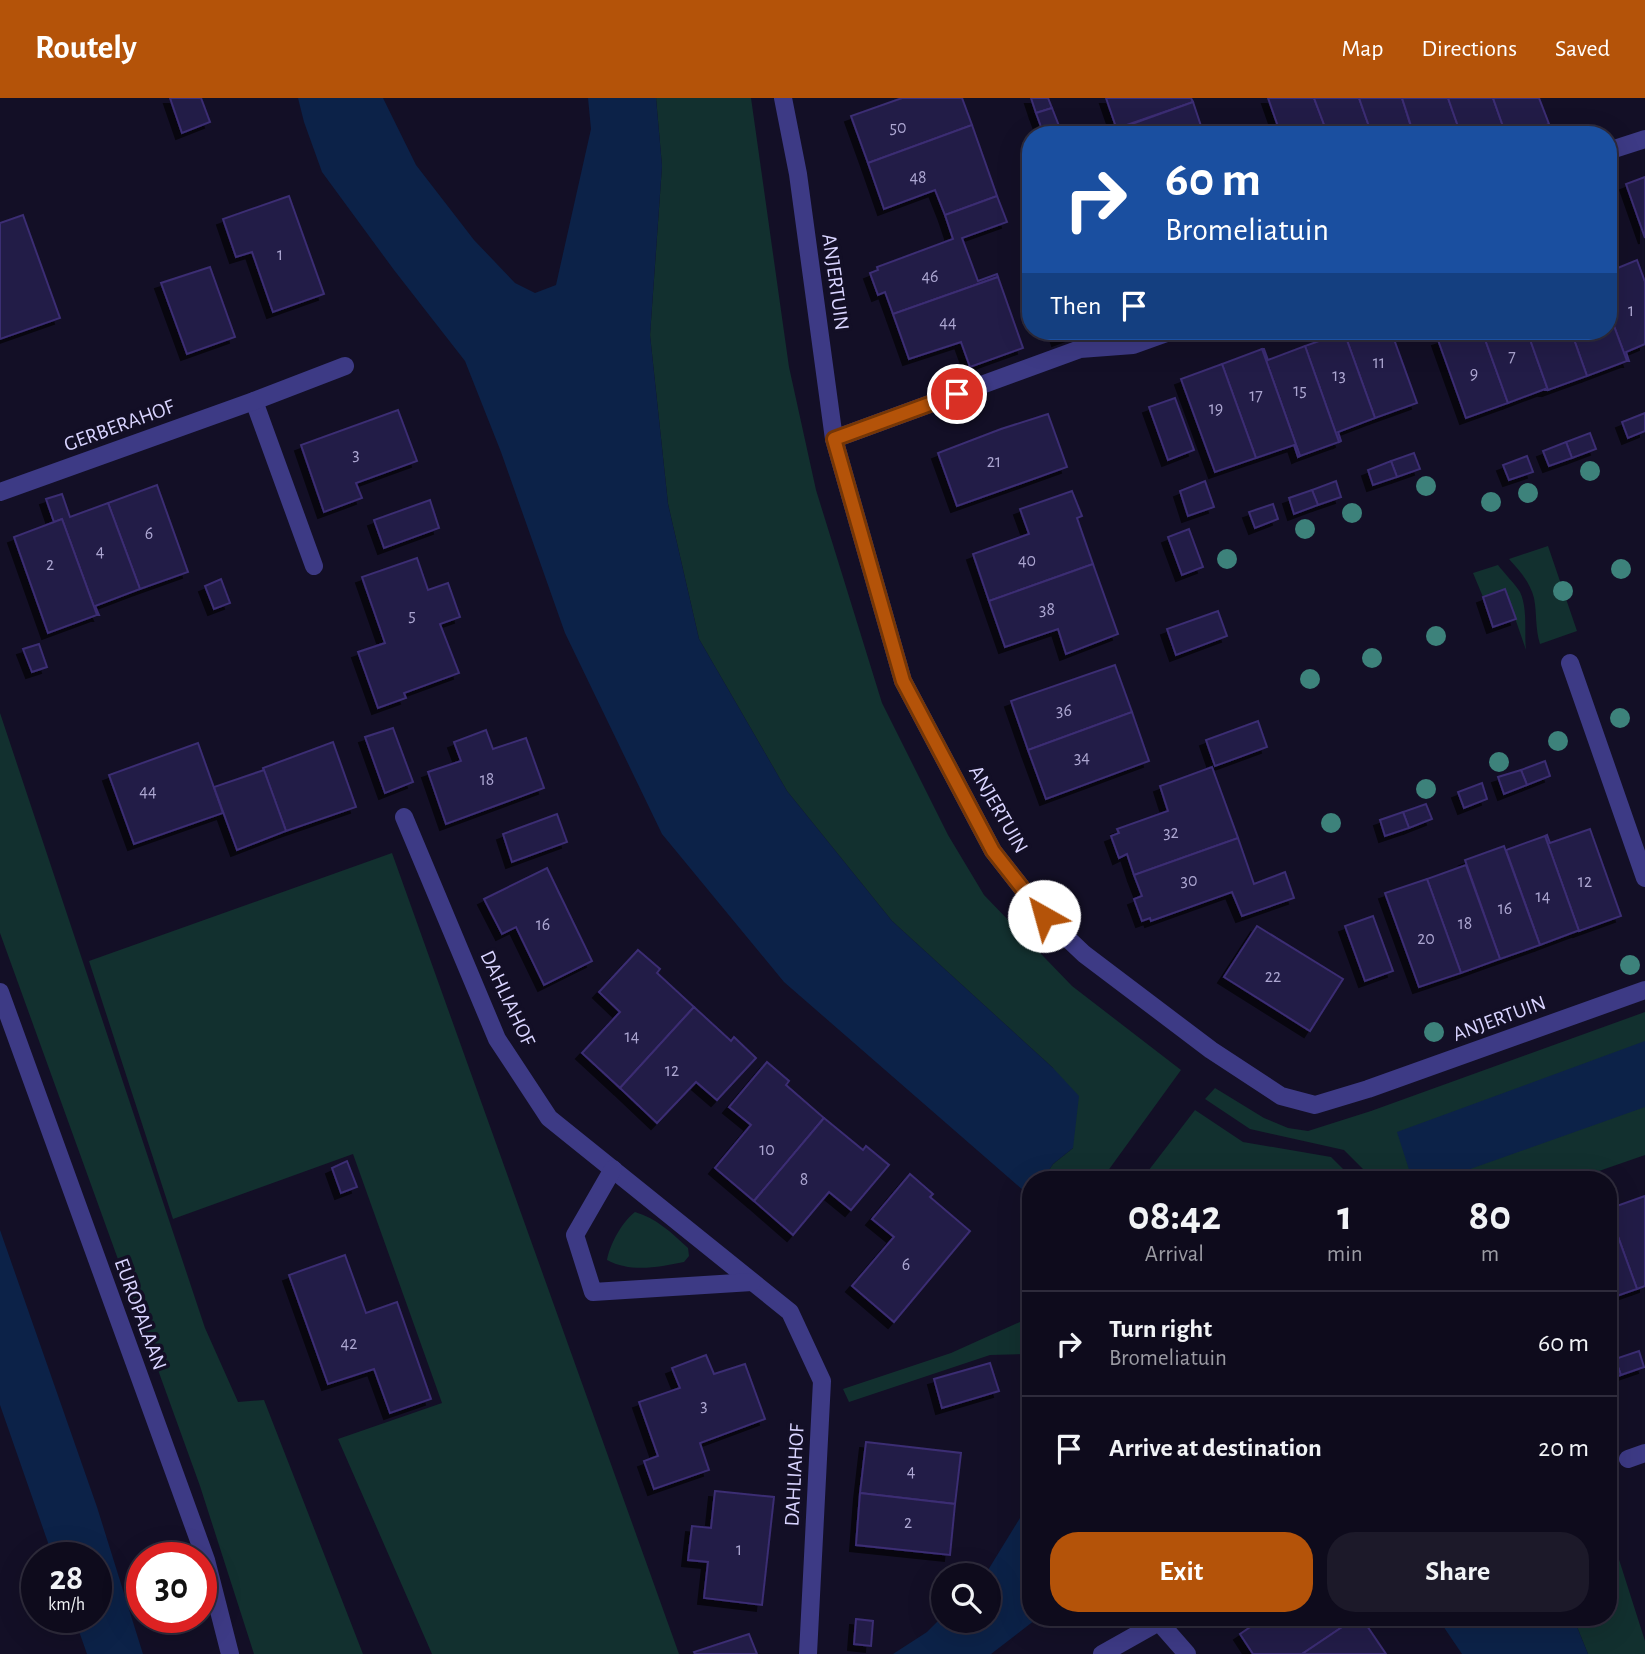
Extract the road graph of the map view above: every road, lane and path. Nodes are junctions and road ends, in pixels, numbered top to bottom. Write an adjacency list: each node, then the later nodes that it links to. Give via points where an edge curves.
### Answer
1 (783, 98): 7 (street, ANJERTUIN, via 798,174)
2 (1645, 139): 3 (street)
3 (1617, 148)
4 (1147, 340): 7 (street, via 1080,349)
5 (345, 366): 6 (street, GERBERAHOF)
6 (254, 401): 8 (street, GERBERAHOF); 9 (street)
7 (834, 439): 13 (street, ANJERTUIN, via 903,681 993,851 1044,916 1084,954 1210,1050 1281,1096 1315,1105)
8 (0, 492)
9 (314, 566)
10 (1570, 663): 12 (street)
11 (404, 817): 15 (street, DAHLIAHOF, via 498,1039 549,1118)
12 (1645, 878)
13 (1645, 989)
14 (0, 992): 19 (street, EUROPALAAN, via 206,1560)
15 (612, 1169): 16 (street, DAHLIAHOF); 16 (street, via 575,1235 593,1292)
16 (752, 1282): 20 (street, DAHLIAHOF, via 790,1312 822,1381)
17 (1152, 1626): 21 (street)
18 (1162, 1626): 22 (street)
19 (230, 1654)
20 (808, 1654)
21 (1102, 1654)
22 (1187, 1654)

